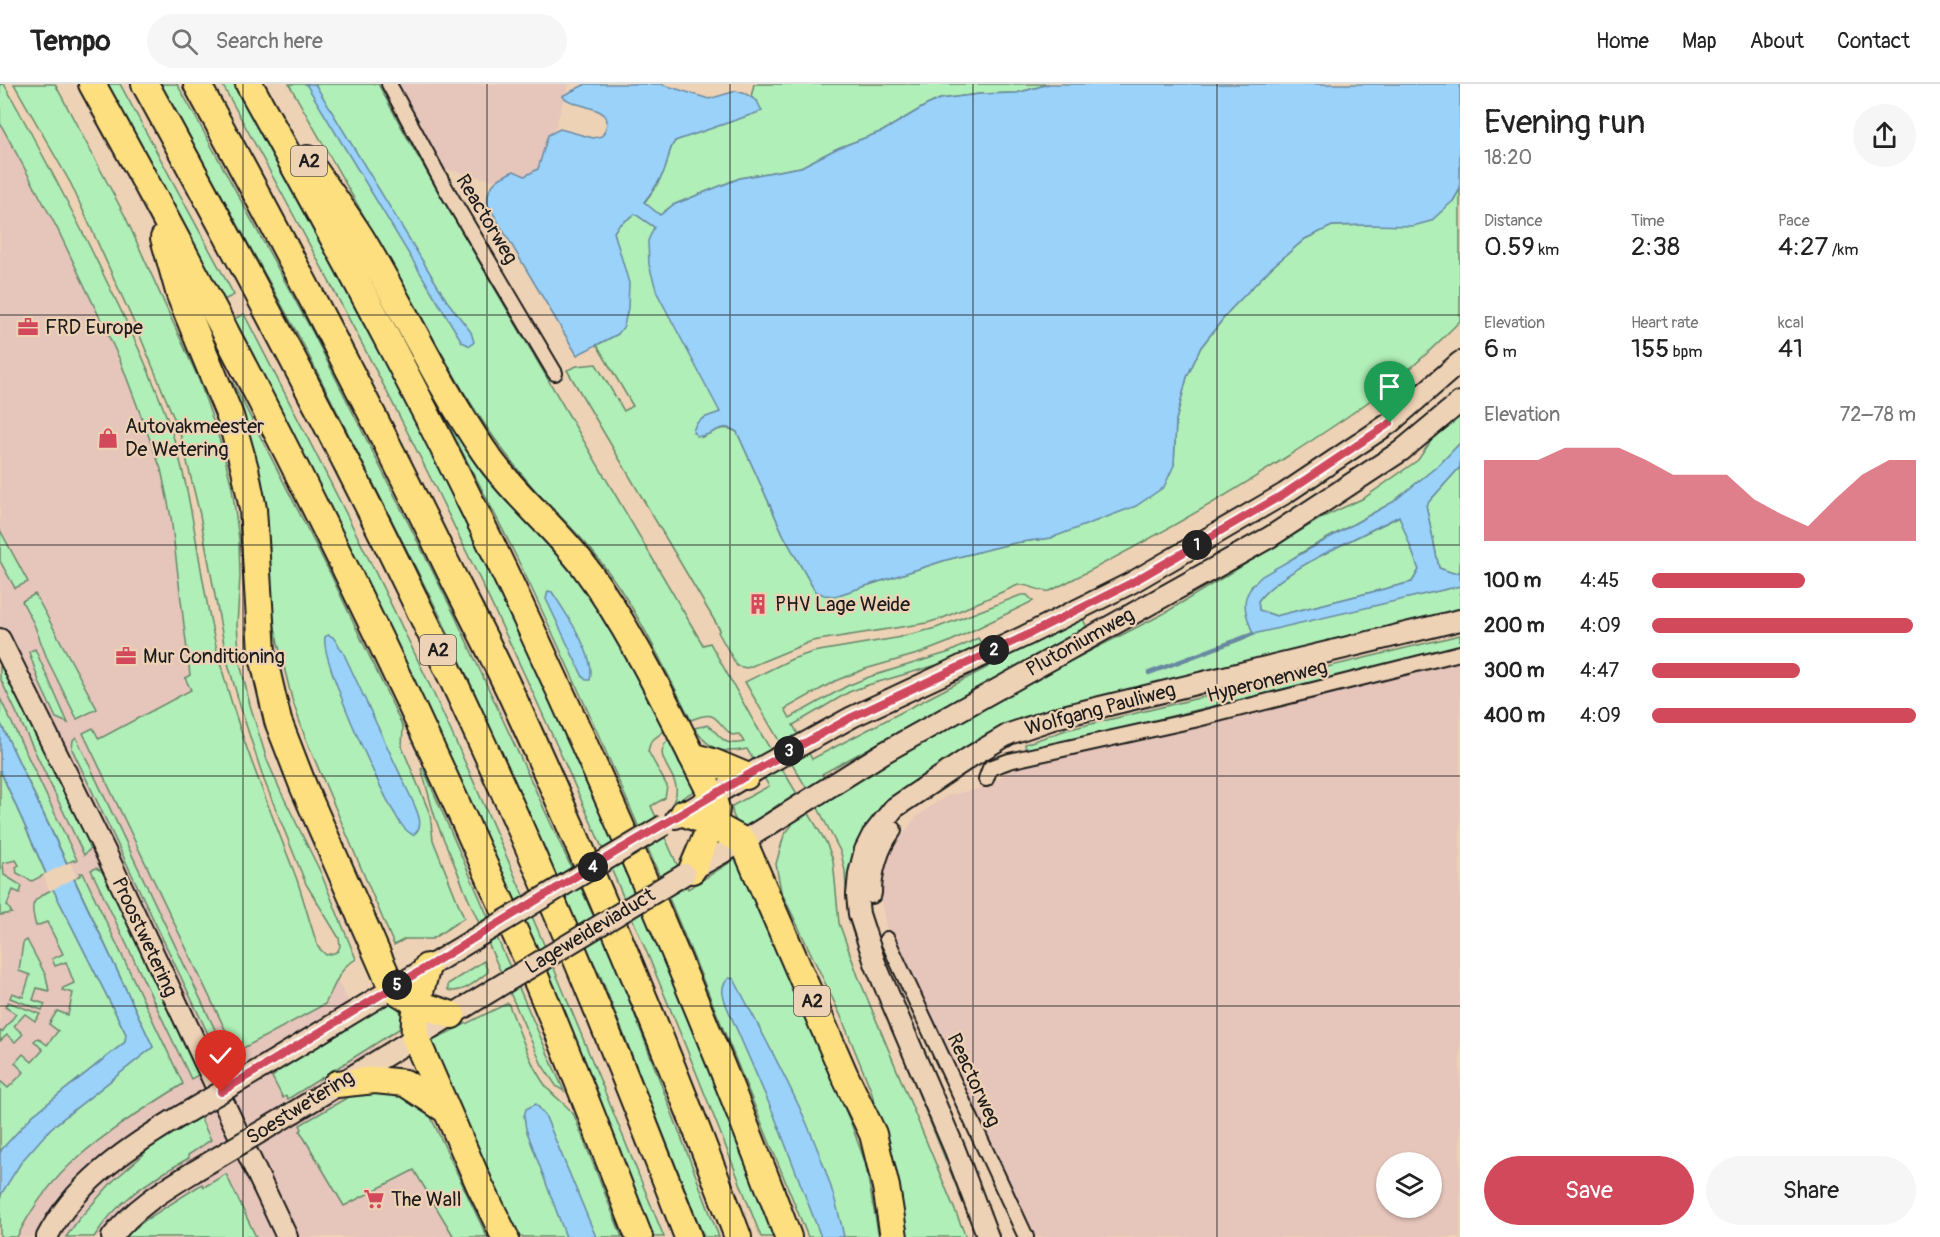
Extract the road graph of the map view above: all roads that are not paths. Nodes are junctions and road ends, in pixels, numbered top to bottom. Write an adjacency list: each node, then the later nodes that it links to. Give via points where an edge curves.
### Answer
1 (92, 84): 7 (highway, A2)
2 (145, 84): 37 (highway, A2, via 274,321 479,735 575,957)
3 (197, 84): 38 (highway, A2, via 381,430 518,708 617,932)
4 (249, 84): 39 (highway, A2, via 375,316 528,622 651,899)
5 (256, 84): 15 (highway, A2, via 361,238 483,451 583,565 611,606)
6 (388, 84): 9 (street, Reactorweg)
7 (151, 191): 25 (highway, A2, via 180,295 230,416 245,469 253,509 262,652 279,721 304,788); 36 (highway, A2, via 278,431 452,792 537,980)
8 (1460, 362): 16 (main road, Plutoniumweg, via 1390,423 1263,506 1131,583 896,696)
9 (555, 372)
10 (1460, 402): 21 (main road, Plutoniumweg, via 1401,451 1270,537 931,725)
11 (1460, 620): 41 (main road, Wolfgang Pauliweg, via 1059,717 1009,734 911,796 880,824 865,850 859,874 859,914 875,963)
12 (1460, 629): 42 (main road, Wolfgang Pauliweg, via 1308,664 1023,740 925,799 904,814 888,834 871,880 875,925)
13 (0, 639): 34 (main road, Proostwetering)
14 (1460, 653): 17 (street, Hyperonenweg, via 1194,720 1009,761 990,768)
15 (692, 756): 16 (highway); 18 (highway, A2)
16 (752, 772): 18 (main road, Plutoniumweg)
17 (986, 780)
18 (712, 795): 19 (main road, Plutoniumweg); 20 (highway, A2, via 716,809)
19 (674, 819): 20 (highway); 24 (main road, bridge)
20 (712, 824): 21 (highway); 22 (highway, A2)
21 (743, 841): 22 (main road, Plutoniumweg); 40 (highway, A2, via 873,1134)
22 (688, 872): 26 (main road, Lageweideviaduct, bridge)
23 (887, 939): 43 (street, Reactorweg)
24 (427, 967): 25 (main road); 27 (highway)
25 (392, 988): 27 (highway); 32 (main road, bridge, via 147,1137 72,1198)
26 (496, 988): 28 (main road, Soestwetering)
27 (416, 1003): 28 (highway); 29 (highway)
28 (452, 1014): 29 (main road, Soestwetering)
29 (415, 1037): 30 (main road, Soestwetering); 31 (highway)
30 (337, 1084): 31 (highway, via 375,1080 405,1083); 33 (main road, Soestwetering, bridge, via 148,1201)
31 (446, 1110): 35 (highway)
32 (47, 1237)
33 (112, 1237)
34 (287, 1237)
35 (505, 1237)
36 (639, 1237)
37 (688, 1237)
38 (738, 1237)
39 (788, 1237)
40 (894, 1237)
41 (988, 1237)
42 (999, 1237)
43 (1026, 1237)

